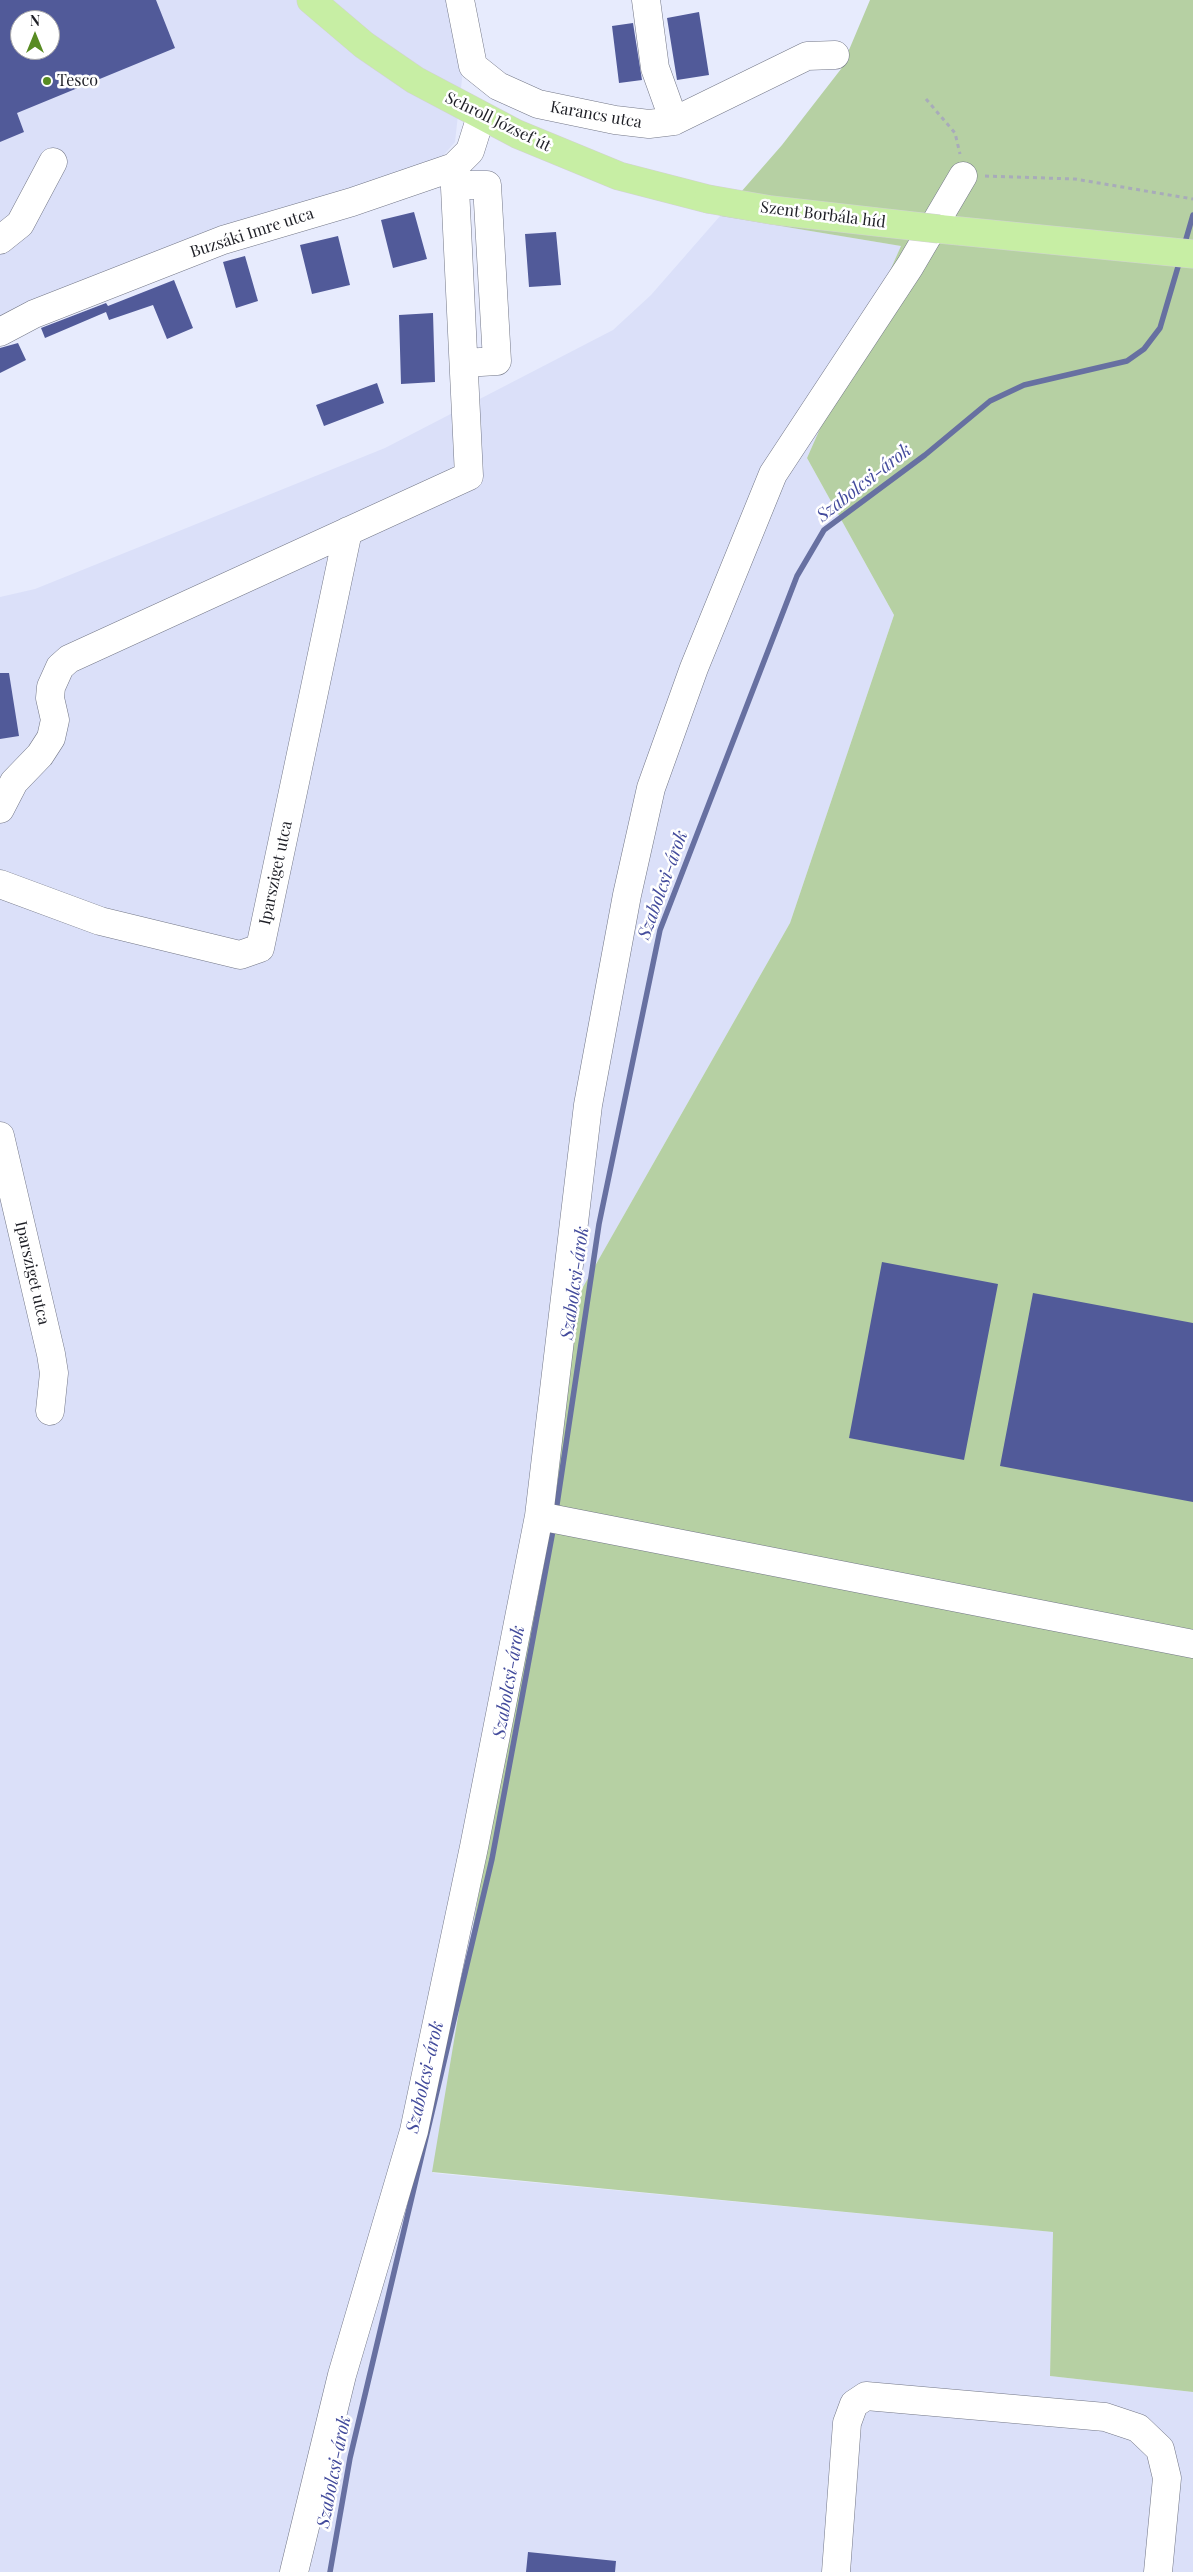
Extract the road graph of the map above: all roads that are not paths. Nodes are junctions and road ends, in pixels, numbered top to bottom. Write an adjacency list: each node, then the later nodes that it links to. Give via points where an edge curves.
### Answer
1 (311, 0): 5 (main road, Schroll József út, via 364,45 415,80)
2 (460, 0): 6 (street, Karancs utca, via 473,66 498,86 538,104 615,120 649,124)
3 (646, 0): 6 (street, via 655,68)
4 (835, 55): 6 (street, Karancs utca, via 798,59)
5 (481, 116): 8 (street, Buzsáki Imre utca, via 470,151); 10 (main road, Schroll József út, via 620,176)
6 (674, 121)
7 (53, 162): 11 (street, via 20,224)
8 (454, 176): 13 (street, Buzsáki Imre utca, via 223,240 34,314); 14 (street, via 469,476)
9 (963, 176): 19 (street, via 910,266 773,474 694,668 651,788 627,894 588,1104)
10 (708, 199): 12 (main road, Szent Borbála híd, bridge, via 770,210)
11 (0, 240)
12 (1186, 254)
13 (0, 332)
14 (348, 531): 15 (street, via 69,659 60,667 51,688 55,720 51,738 40,755 14,782); 16 (street, Iparsziget utca, via 260,948 240,955 128,928)
15 (0, 809)
16 (0, 884)
17 (0, 1136): 18 (street, Iparsziget utca, via 51,1354 54,1373)
18 (50, 1411)
19 (550, 1518): 20 (street); 21 (street, via 474,1847 414,2131 342,2375)
20 (1193, 1644)
21 (294, 2572)
22 (836, 2572): 23 (street, via 847,2423 854,2404 866,2396 1105,2417 1138,2428 1160,2449 1167,2478)
23 (1158, 2572)

